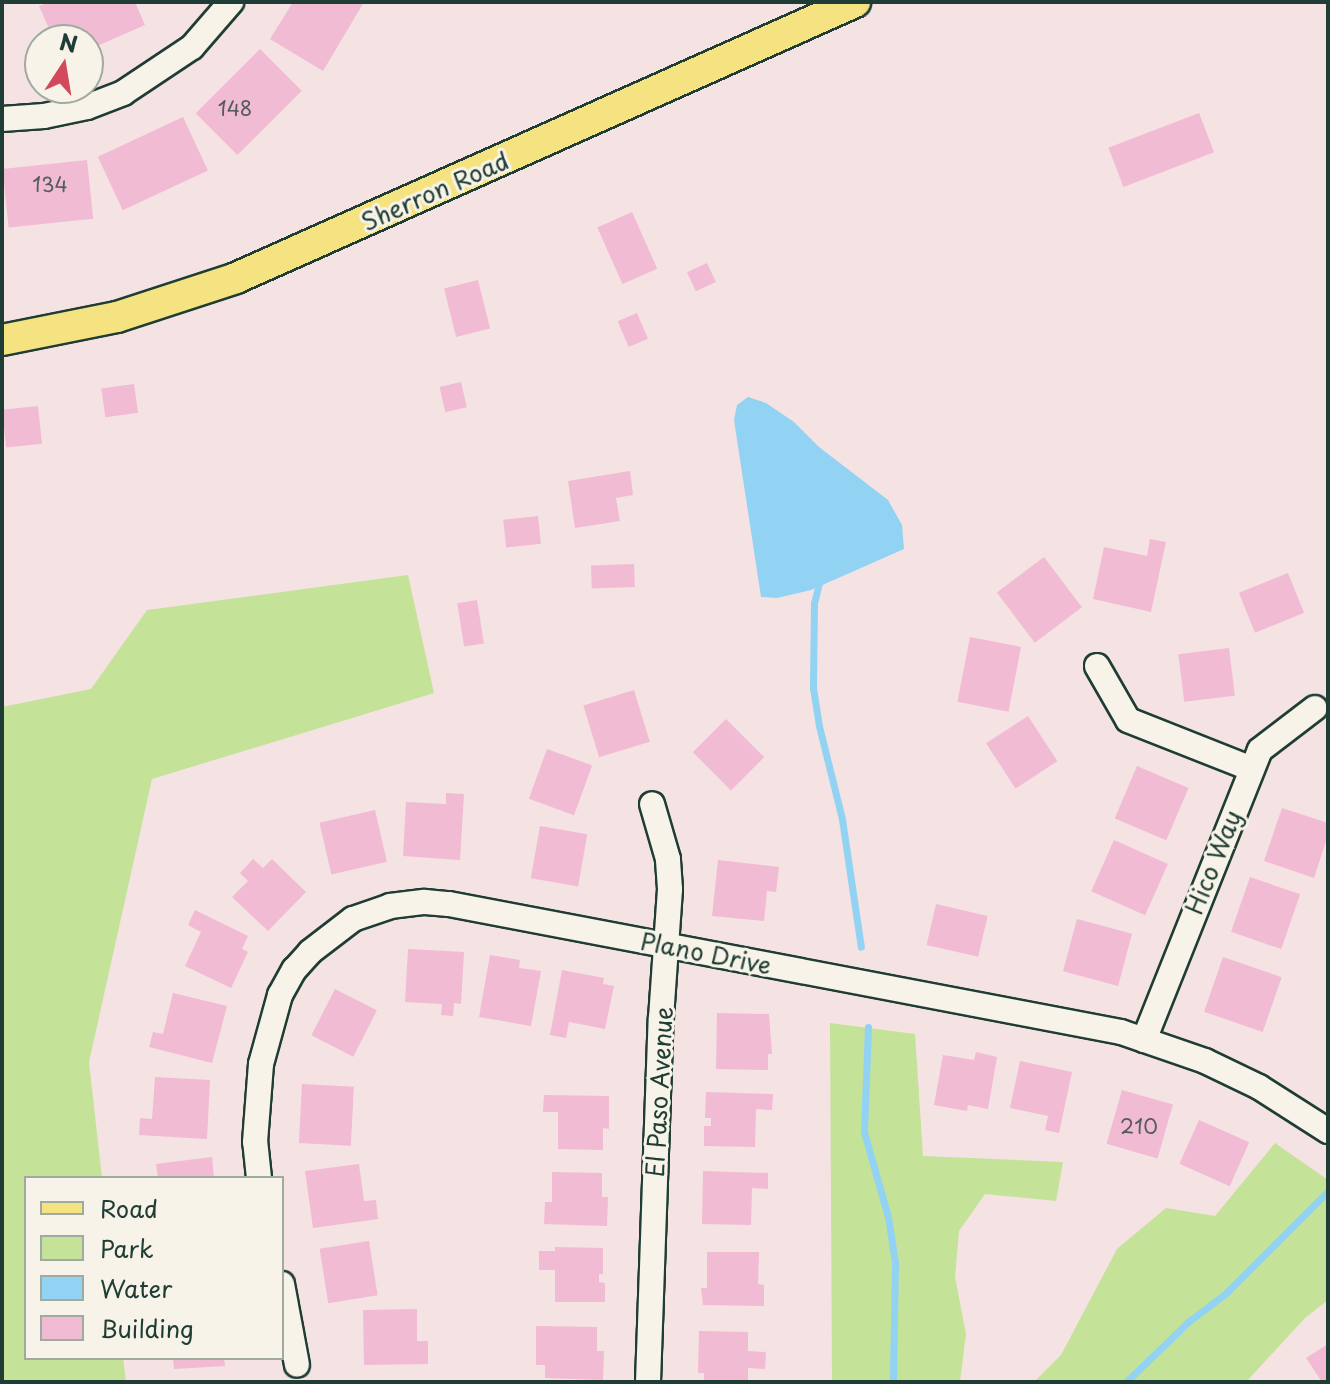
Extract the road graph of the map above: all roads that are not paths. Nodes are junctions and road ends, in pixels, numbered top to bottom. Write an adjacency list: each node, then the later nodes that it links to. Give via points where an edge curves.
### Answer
1 (231, 2): 3 (street, via 192,47 123,93 87,107)
2 (855, 2): 4 (main road, Sherron Road, via 236,278 117,317)
3 (2, 119)
4 (2, 340)
5 (1097, 666): 7 (street, via 1128,720)
6 (1315, 708): 7 (street, Hico Way, via 1260,750)
7 (1252, 769): 10 (street, Hico Way)
8 (652, 804): 9 (street, El Paso Avenue, via 668,859)
9 (666, 945): 10 (street, Plano Drive); 12 (street, Plano Drive, via 449,904 390,906 353,919 310,952 280,995 256,1101); 15 (street, El Paso Avenue)
10 (1144, 1040): 11 (street, Plano Drive, via 1259,1087)
11 (1328, 1131)
12 (259, 1176)
13 (284, 1295): 14 (street)
14 (297, 1365)
15 (648, 1382)

